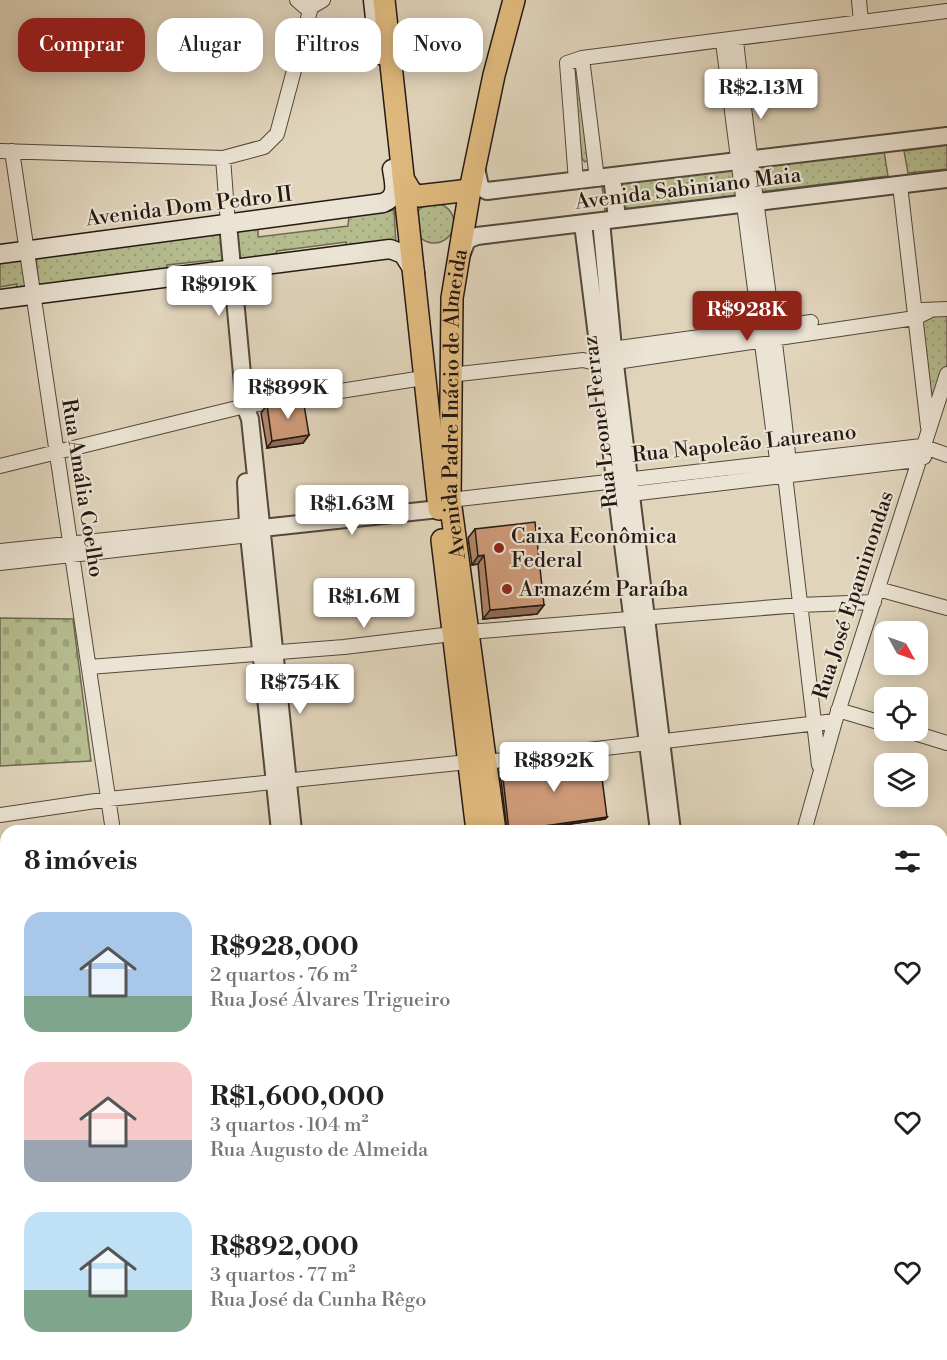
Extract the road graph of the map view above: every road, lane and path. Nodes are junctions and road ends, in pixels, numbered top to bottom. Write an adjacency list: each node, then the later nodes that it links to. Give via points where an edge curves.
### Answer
1 (297, 0): 6 (street, via 305,7)
2 (373, 0): 24 (main road, Avenida Dom Pedro II, via 395,187 392,197 383,203)
3 (384, 0): 19 (main road, Avenida Padre Inácio de Almeida)
4 (514, 0): 15 (main road, Avenida Padre Inácio de Almeida)
5 (859, 0): 8 (street)
6 (317, 3): 13 (street, via 277,134 264,147)
7 (947, 11): 8 (street)
8 (861, 22): 9 (street)
9 (730, 41): 10 (street); 14 (street)
10 (582, 58): 16 (street); 18 (street, via 566,66)
11 (947, 136): 14 (street, Avenida Sabiniano Maia)
12 (6, 151): 13 (street); 26 (street, Rua Amália Coelho)
13 (223, 158): 24 (street)
14 (745, 161): 16 (street, Avenida Sabiniano Maia); 22 (street)
15 (475, 164): 18 (street, Avenida Sabiniano Maia, via 480,187 487,191); 21 (main road, Avenida Padre Inácio de Almeida)
16 (604, 178): 18 (street, Avenida Sabiniano Maia); 23 (street, Rua Leonel Ferraz)
17 (947, 179): 20 (street, Avenida Sabiniano Maia)
18 (576, 181)
19 (405, 182): 21 (main road, via 418,196); 30 (main road, Avenida Padre Inácio de Almeida)
20 (900, 185): 22 (street, Avenida Sabiniano Maia); 34 (street)
21 (470, 190): 29 (main road, Avenida Padre Inácio de Almeida)
22 (751, 204): 23 (street, Avenida Sabiniano Maia); 35 (street)
23 (609, 220): 25 (street, Avenida Sabiniano Maia); 36 (street, Rua Leonel Ferraz)
24 (228, 224): 26 (main road, Avenida Dom Pedro II); 28 (street)
25 (583, 224): 29 (street, Avenida Sabiniano Maia, via 532,228 467,240); 36 (street, Rua Leonel Ferraz)
26 (27, 251): 27 (main road, Avenida Dom Pedro II); 31 (street, Rua Amália Coelho)
27 (0, 254)
28 (231, 269): 30 (main road, via 390,249 403,254); 31 (main road); 40 (street)
29 (456, 271): 38 (main road, Avenida Padre Inácio de Almeida)
30 (415, 273): 39 (main road, Avenida Padre Inácio de Almeida)
31 (35, 295): 32 (main road); 43 (street, Rua Amália Coelho)
32 (0, 299)
33 (947, 309): 34 (street)
34 (915, 314): 35 (street); 41 (street)
35 (768, 333): 36 (street); 46 (street)
36 (607, 356): 38 (street); 47 (street, Rua Leonel Ferraz)
37 (947, 374): 41 (street)
38 (450, 375): 39 (main road, via 442,364 433,363 425,368); 48 (main road, Avenida Padre Inácio de Almeida)
39 (423, 378): 40 (street); 48 (main road, Avenida Padre Inácio de Almeida)
40 (245, 406): 43 (street); 49 (street, via 250,419)
41 (928, 432): 42 (street)
42 (934, 451): 44 (street, Rua Napoleão Laureano); 46 (street, Rua Napoleão Laureano)
43 (56, 454): 45 (street); 51 (street, Rua Amália Coelho)
44 (917, 460): 46 (street, Rua Napoleão Laureano); 53 (street, Rua José Epaminondas)
45 (0, 466)
46 (784, 469): 47 (street, Rua Napoleão Laureano); 54 (street)
47 (623, 487): 48 (street, Rua Napoleão Laureano); 56 (street, Rua Leonel Ferraz)
48 (444, 505): 49 (street, Rua Napoleão Laureano); 57 (main road, Avenida Padre Inácio de Almeida)
49 (253, 529): 51 (street, Rua Napoleão Laureano); 58 (street)
50 (0, 551): 51 (street, Rua Napoleão Laureano)
51 (72, 551): 52 (street, Rua Napoleão Laureano); 59 (street, Rua Amália Coelho)
52 (0, 563)
53 (876, 595): 54 (street); 55 (street); 60 (street, Rua José Epaminondas)
54 (800, 605): 56 (street); 62 (street)
55 (947, 608)
56 (640, 619): 57 (street); 64 (street, Rua Leonel Ferraz)
57 (462, 633): 58 (street); 66 (main road, Avenida Padre Inácio de Almeida)
58 (269, 652): 59 (street); 68 (street)
59 (88, 667): 69 (street, Rua Amália Coelho)
60 (837, 716): 61 (street); 62 (street); 67 (street, Rua José Epaminondas)
61 (874, 722)
62 (816, 723): 64 (street); 67 (street)
63 (928, 737): 65 (street)
64 (654, 741): 66 (street); 76 (street, Rua Leonel Ferraz); 77 (street, Rua Leonel Ferraz)
65 (947, 743)
66 (477, 762): 68 (street); 74 (main road, Avenida Padre Inácio de Almeida); 75 (main road, Avenida Padre Inácio de Almeida)
67 (820, 775): 78 (street, Rua José Epaminondas)
68 (282, 783): 69 (street); 72 (street); 73 (street)
69 (109, 799): 70 (street); 71 (street, Rua Amália Coelho)
70 (0, 815)
71 (112, 825)
72 (280, 825)
73 (292, 825)
74 (477, 825)
75 (493, 825)
76 (659, 825)
77 (671, 825)
78 (806, 825)

